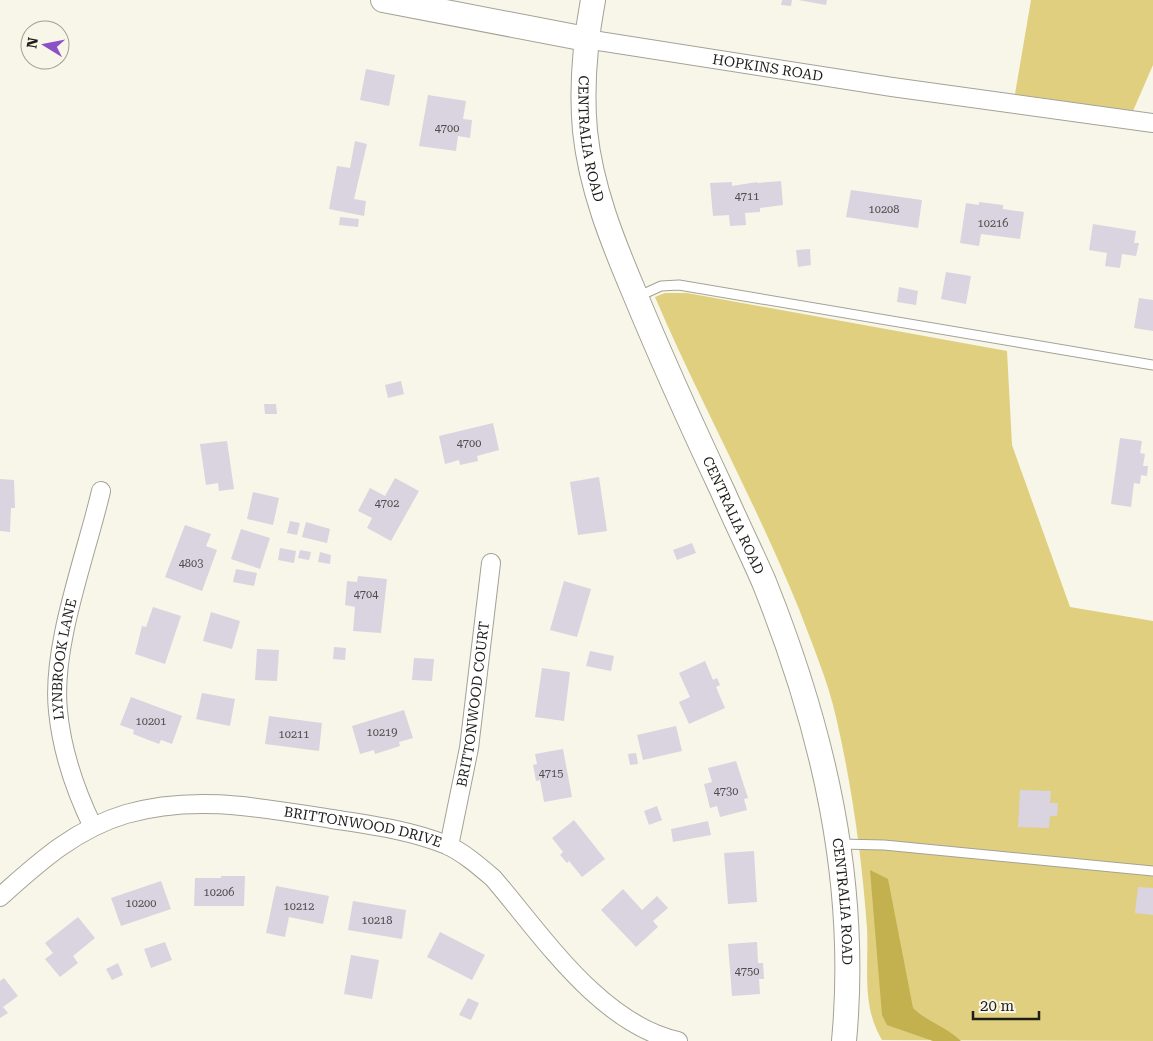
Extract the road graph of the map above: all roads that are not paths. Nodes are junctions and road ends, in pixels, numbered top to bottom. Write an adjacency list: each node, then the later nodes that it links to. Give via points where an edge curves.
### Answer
1 (383, 0): 3 (main road, HOPKINS ROAD)
2 (593, 0): 3 (main road, CENTRALIA ROAD)
3 (586, 38): 4 (street, HOPKINS ROAD, via 892,88); 5 (main road, CENTRALIA ROAD, via 585,131 593,178 605,223)
4 (1153, 123)
5 (636, 298): 6 (lane, via 661,286 679,285); 10 (main road, CENTRALIA ROAD, via 763,580 795,664 816,732)
6 (1153, 365)
7 (101, 491): 9 (street, LYNBROOK LANE, via 65,628 59,665 58,710 66,757)
8 (491, 563): 11 (street, BRITTONWOOD COURT, via 468,748)
9 (93, 827): 11 (street, BRITTONWOOD DRIVE, via 124,814 198,802 235,804 379,826 417,834); 13 (street, BRITTONWOOD DRIVE, via 52,851)
10 (839, 844): 12 (lane, via 884,844); 15 (main road, CENTRALIA ROAD, via 848,942)
11 (449, 846): 14 (street, BRITTONWOOD DRIVE, via 493,878 590,991 615,1012 643,1028)
12 (1153, 871)
13 (0, 897)
14 (678, 1041)
15 (844, 1041)

